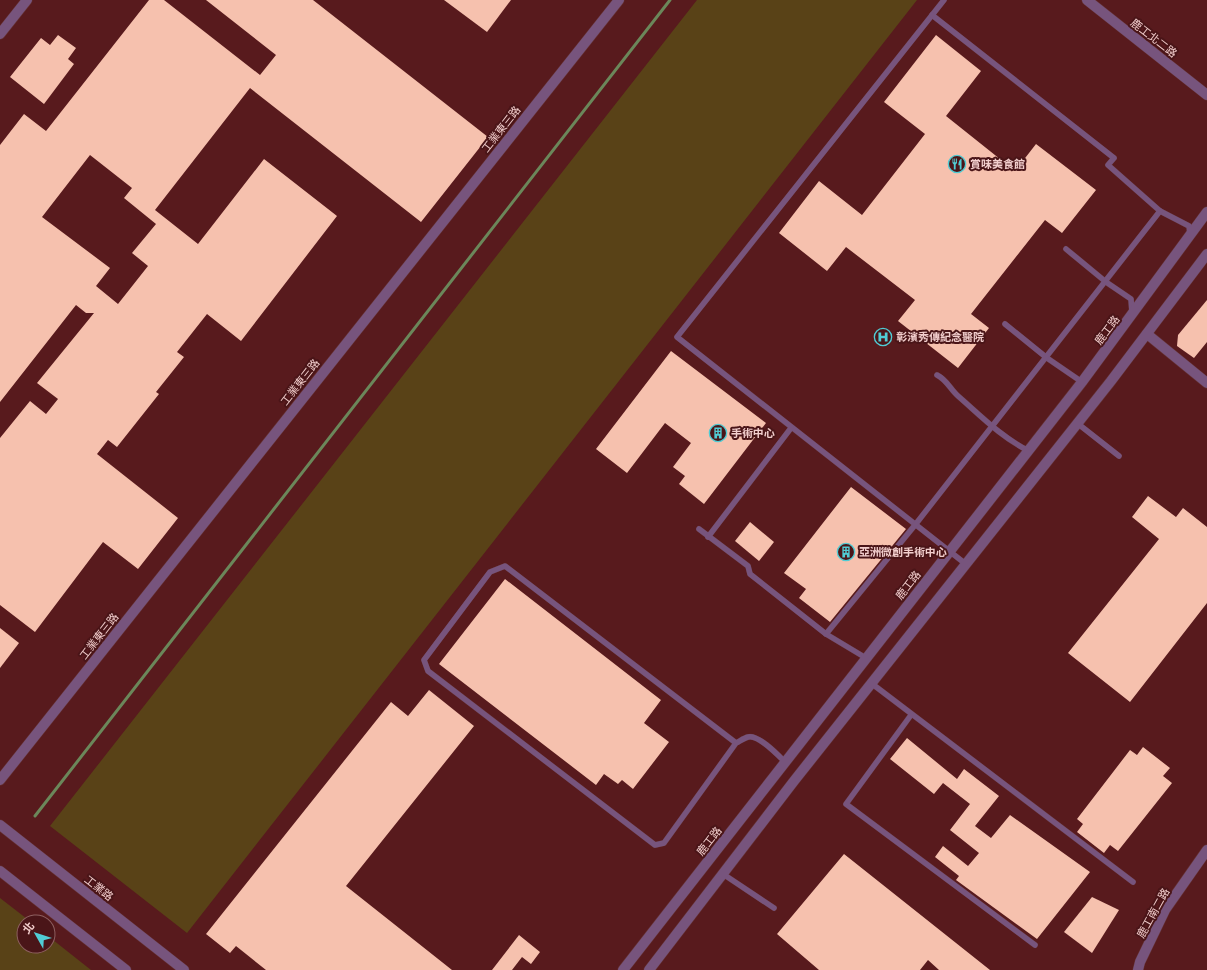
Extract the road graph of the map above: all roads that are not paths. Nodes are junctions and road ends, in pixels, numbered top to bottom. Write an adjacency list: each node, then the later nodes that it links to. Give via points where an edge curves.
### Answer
1 (27, 0): 6 (street)
2 (618, 0): 37 (street, 工業東三路)
3 (944, 0): 5 (lane)
4 (1087, 0): 7 (street, 鹿工北二路)
5 (932, 15): 8 (lane, via 1114,158 1108,165); 22 (lane, via 677,337)
6 (0, 34)
7 (1207, 95)
8 (1160, 211): 10 (lane, via 1188,226); 13 (lane)
9 (1207, 212): 10 (street, 鹿工路)
10 (1190, 234): 14 (street, 鹿工路)
11 (1066, 249): 13 (lane)
12 (1207, 254): 16 (street)
13 (1106, 282): 14 (lane, via 1131,299); 17 (lane)
14 (1132, 316): 19 (street, 鹿工路)
15 (1005, 324): 17 (lane)
16 (1147, 334): 20 (street); 21 (street)
17 (1047, 358): 19 (lane); 23 (lane)
18 (937, 375): 23 (lane, via 945,379 957,395)
19 (1082, 382): 24 (street, 鹿工路)
20 (1207, 382)
21 (1077, 423): 25 (lane); 30 (street)
22 (791, 428): 26 (lane); 28 (lane)
23 (992, 428): 24 (lane); 26 (lane)
24 (1029, 451): 29 (street, 鹿工路)
25 (1119, 456)
26 (916, 525): 29 (lane); 31 (lane)
27 (699, 529): 28 (lane)
28 (708, 536): 31 (lane, via 748,566 750,574)
29 (950, 550): 30 (lane); 32 (street, 鹿工路)
30 (967, 565): 33 (street)
31 (826, 634): 32 (lane)
32 (866, 658): 36 (street, 鹿工路)
33 (871, 683): 34 (lane); 41 (street)
34 (912, 714): 42 (lane); 44 (lane, via 846,804)
35 (736, 743): 35 (lane, via 505,566 490,572 424,660 428,671 655,845 664,843); 36 (lane, via 752,737 761,741)
36 (785, 762): 47 (street, 鹿工路)
37 (0, 780)
38 (0, 825): 46 (street, 工業路)
39 (1207, 850): 49 (street, 鹿工南二路, via 1165,910)
40 (0, 871): 45 (street)
41 (723, 874): 43 (lane); 48 (street)
42 (1133, 882)
43 (774, 908)
44 (1035, 945)
45 (126, 970)
46 (184, 970)
47 (623, 970)
48 (649, 970)
49 (1138, 970)

